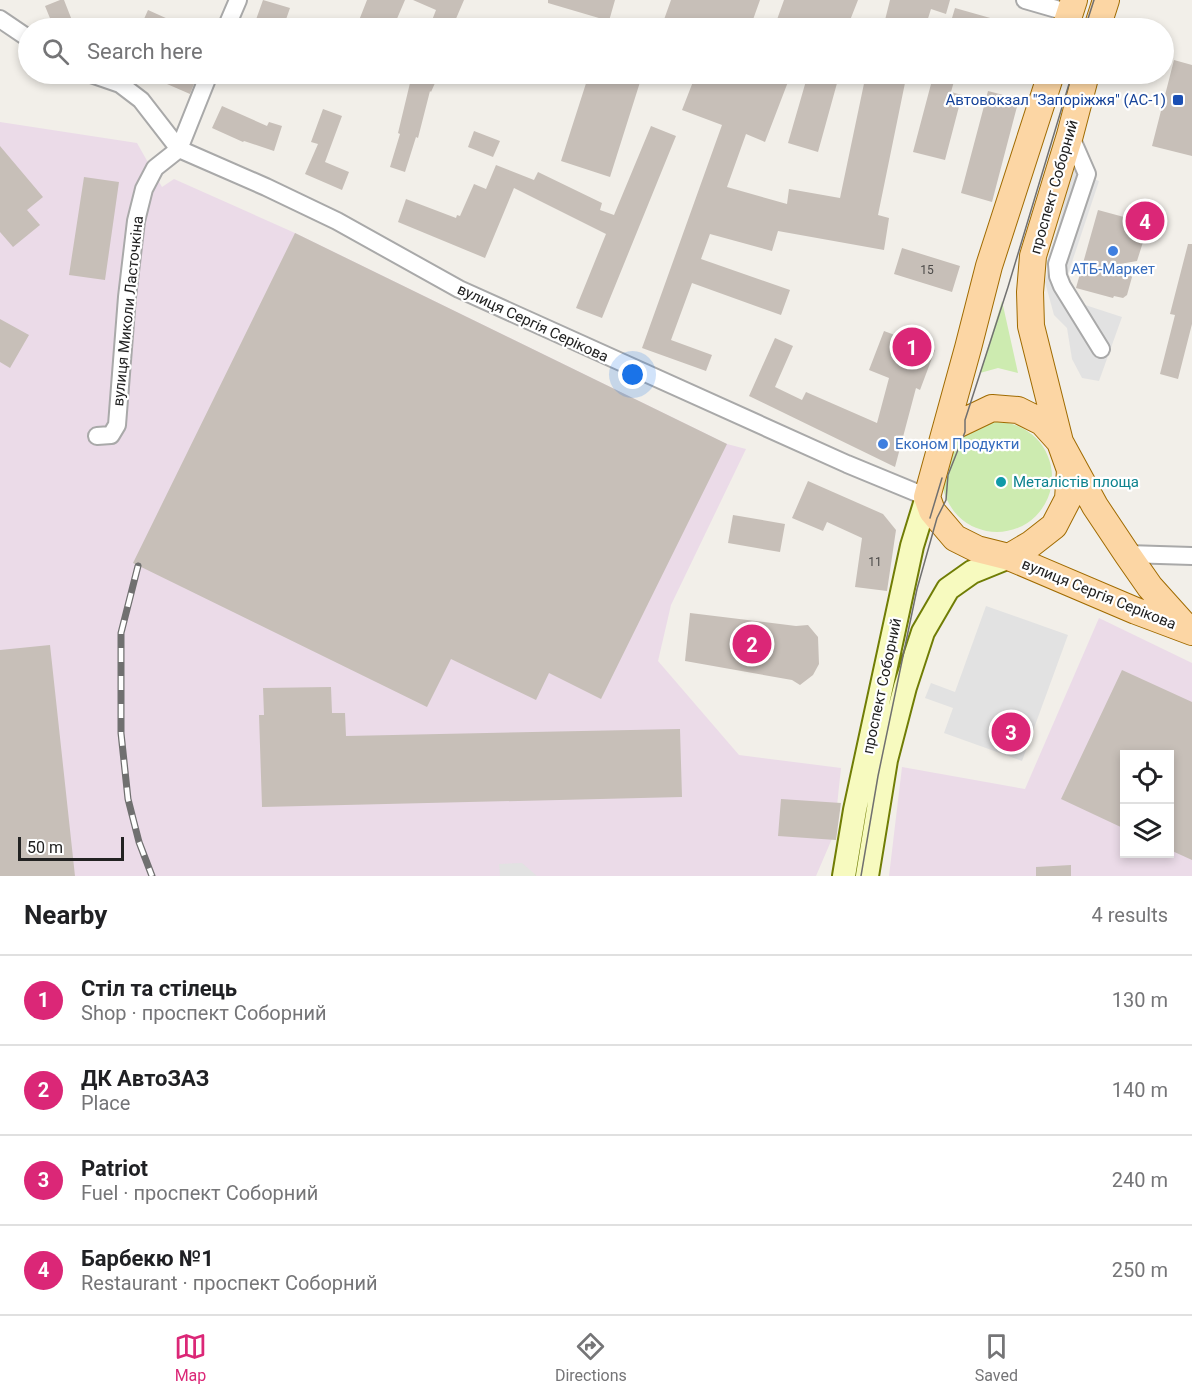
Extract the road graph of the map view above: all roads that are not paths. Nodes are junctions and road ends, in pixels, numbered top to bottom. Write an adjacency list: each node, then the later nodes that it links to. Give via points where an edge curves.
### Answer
1 (238, 0): 5 (street)
2 (1025, 0): 4 (street)
3 (1106, 0): 6 (main road)
4 (1070, 14)
5 (230, 18)
6 (1100, 18)
7 (0, 19): 8 (street)
8 (18, 31)
9 (120, 84): 14 (street, via 141,100)
10 (205, 84): 14 (street, вулиця Миколи Ласточкіна)
11 (1048, 84): 16 (main road, via 989,266)
12 (1083, 84): 13 (main road, проспект Соборний)
13 (1070, 135): 15 (street, via 1087,174 1057,264 1058,276); 18 (main road, проспект Соборний, via 1033,256 1030,292 1031,326)
14 (179, 149): 17 (street, вулиця Миколи Ласточкіна, via 155,168 144,189 127,297 117,424 111,435); 19 (street, вулиця Сергія Серікова, via 337,221 459,289)
15 (1101, 349)
16 (946, 430): 18 (main road, via 992,408 1018,411 1042,422); 19 (main road)
17 (96, 436)
18 (1060, 442): 20 (main road, вулиця Сергія Серікова); 22 (main road, via 1070,470 1068,499 1054,526)
19 (927, 497): 22 (main road, via 932,511 955,538 977,549); 24 (main road, проспект Соборний, via 912,546)
20 (1127, 554): 21 (street); 23 (main road, вулиця Сергія Серікова, via 1150,587)
21 (1192, 556)
22 (1009, 557): 23 (main road, вулиця Сергія Серікова); 25 (main road, проспект Соборний, via 972,572 948,589 923,632 886,760)
23 (1190, 631)
24 (844, 876)
25 (867, 876)

